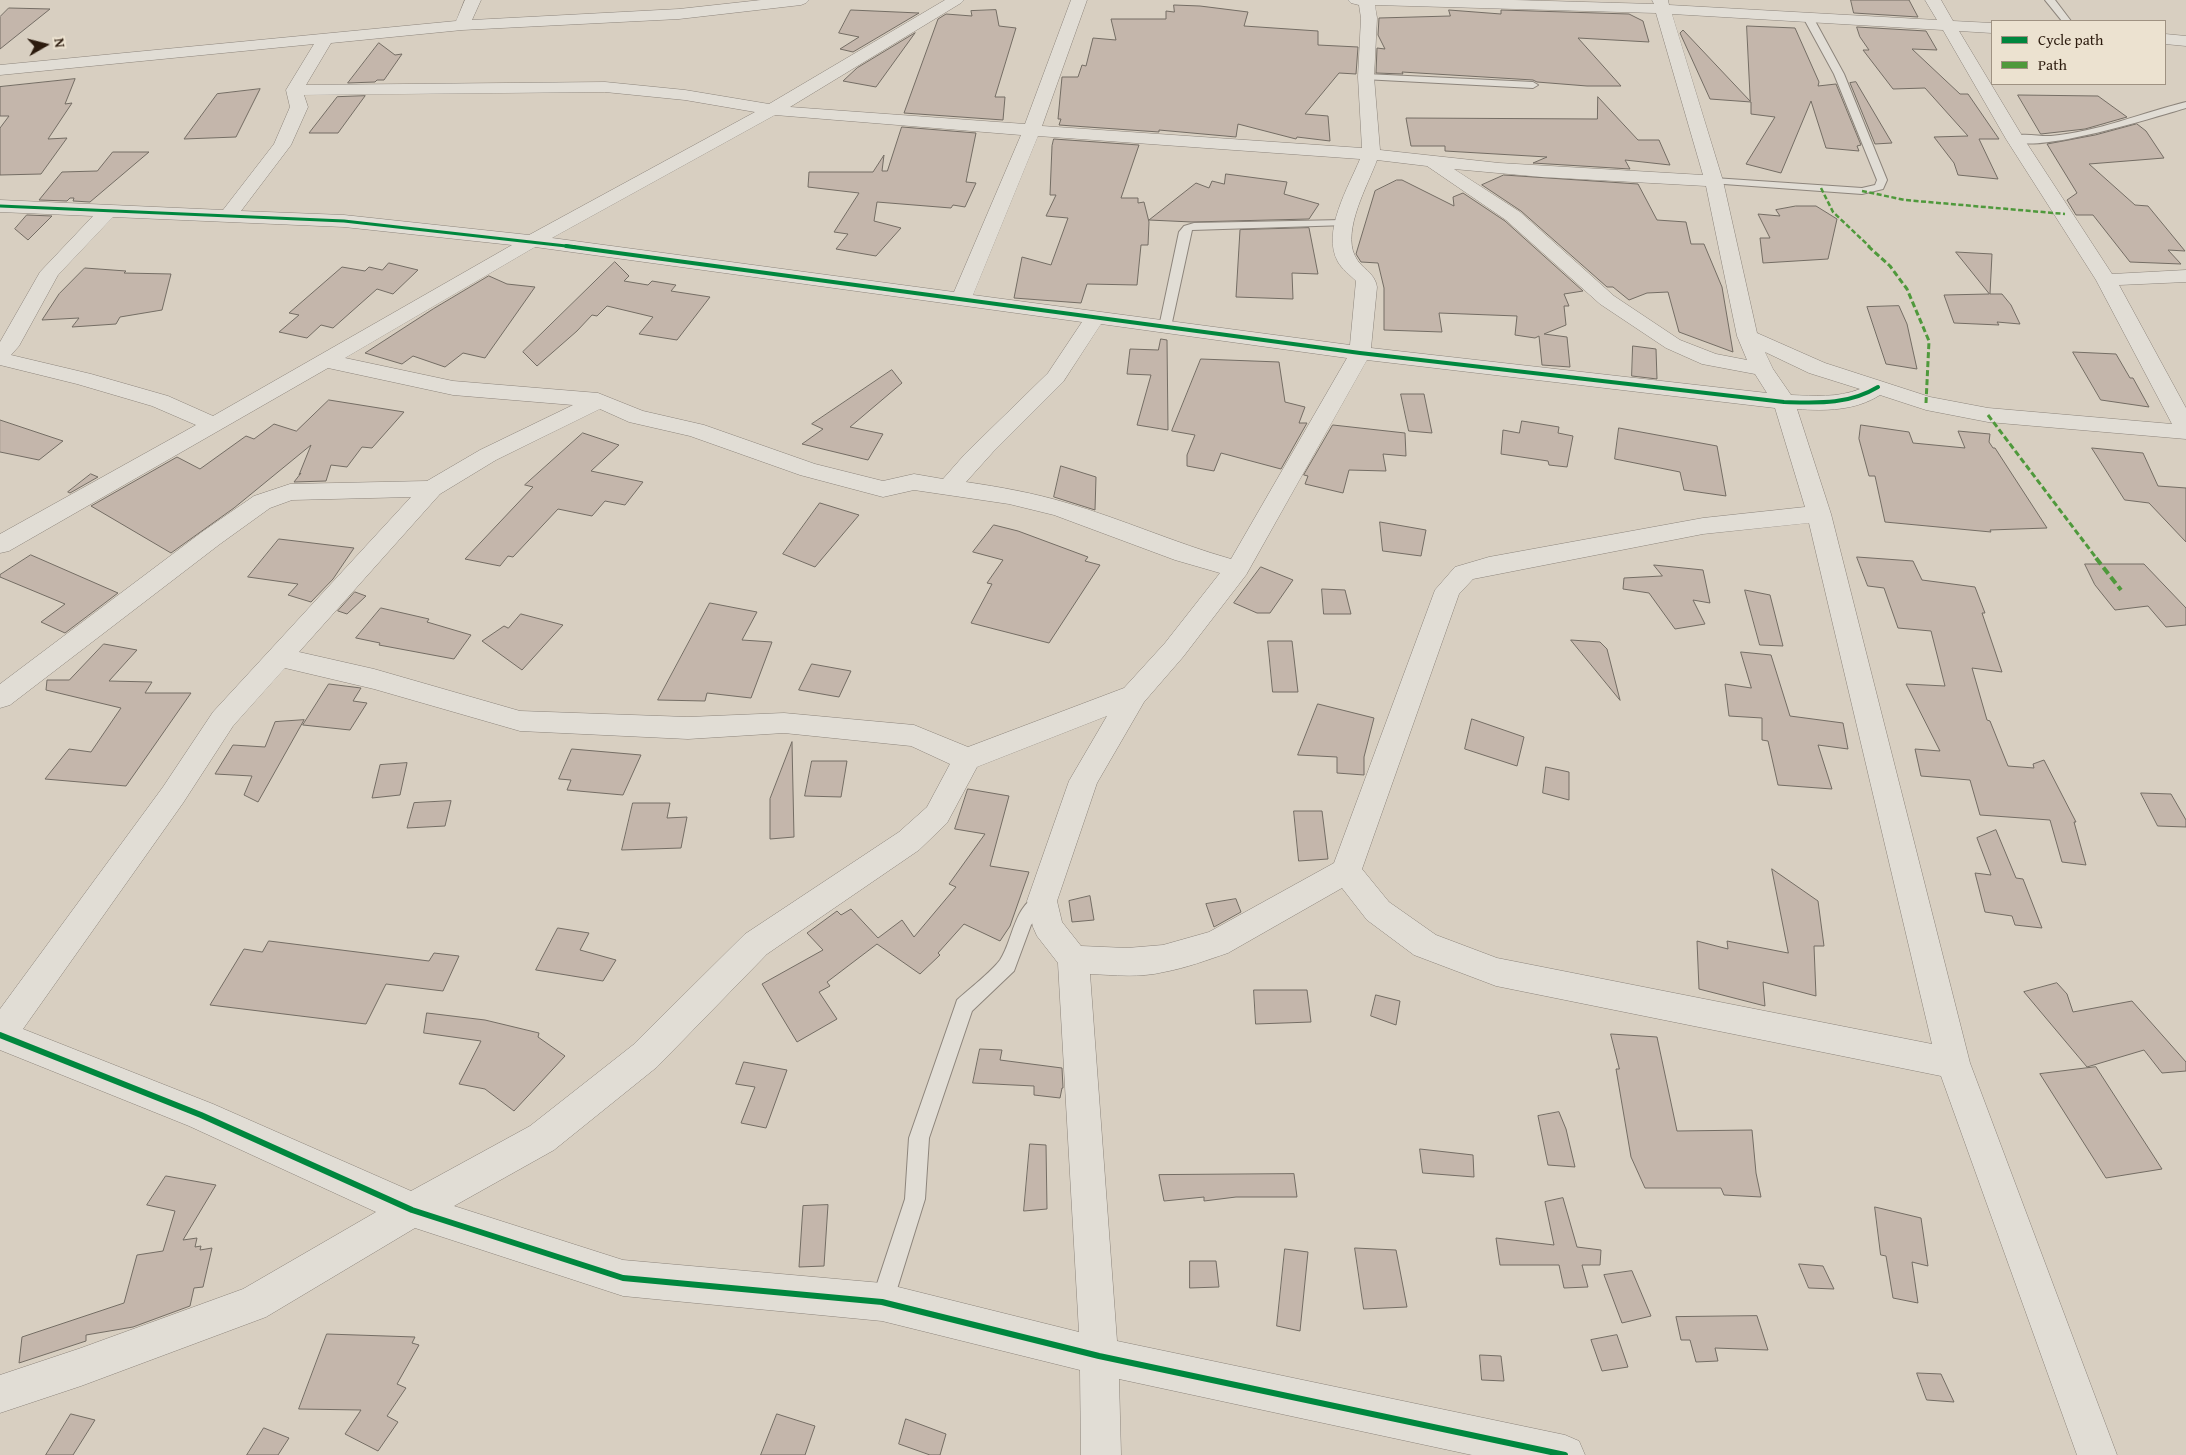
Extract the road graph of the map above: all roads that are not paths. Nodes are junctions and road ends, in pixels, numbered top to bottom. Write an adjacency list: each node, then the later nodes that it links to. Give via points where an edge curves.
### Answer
1 (473, 0): 12 (street)
2 (801, 0): 12 (street, via 679,14)
3 (956, 0): 23 (street)
4 (1079, 0): 24 (street)
5 (1356, 0): 6 (street)
6 (1366, 0): 9 (street); 19 (street, via 1369,18)
7 (1933, 0): 13 (street)
8 (2050, 0): 11 (lane)
9 (1661, 5): 10 (street); 28 (street)
10 (1809, 19): 13 (street); 28 (lane, via 1839,74 1882,180 1879,187 1862,191)
11 (2066, 20)
12 (462, 25): 15 (street)
13 (1948, 26): 14 (street); 25 (street)
14 (1991, 28)
15 (325, 39): 18 (street); 21 (street)
16 (2166, 39): 17 (street)
17 (2186, 41)
18 (0, 70)
19 (1366, 76): 20 (lane); 26 (street)
20 (1533, 85)
21 (294, 90): 23 (street, via 605,87 685,95); 31 (street, via 299,107 282,145)
22 (2186, 104): 25 (lane, via 2092,132 2050,139)
23 (772, 110): 24 (street); 33 (street)
24 (1032, 130): 26 (street); 36 (street)
25 (2015, 138): 35 (street)
26 (1371, 154): 27 (street); 32 (street)
27 (1433, 163): 28 (street); 44 (street, via 1513,216 1608,300 1673,344 1710,359)
28 (1714, 181): 39 (street)
29 (0, 206): 30 (street)
30 (107, 212): 31 (street); 41 (street, via 50,272 8,346)
31 (227, 217): 33 (street, via 344,221)
32 (1343, 223): 38 (lane, via 1188,228 1184,232); 40 (street, via 1343,252 1347,261 1366,280 1367,287)
33 (532, 241): 36 (street); 43 (street)
34 (2186, 276): 35 (street)
35 (2106, 280): 49 (street)
36 (962, 300): 37 (street)
37 (1094, 319): 38 (street); 51 (street, via 1049,385 984,446)
38 (1165, 327): 40 (street)
39 (1747, 336): 44 (street); 45 (street, via 1817,368)
40 (1360, 353): 47 (street); 55 (street)
41 (0, 354)
42 (0, 359): 48 (street, via 83,378 160,401)
43 (323, 360): 46 (street, via 454,388); 48 (street)
44 (1762, 369): 47 (street)
45 (1878, 387): 47 (street, via 1865,396 1840,403); 50 (street, via 1926,403 1988,415)
46 (598, 400): 51 (street, via 637,417 696,430 808,470 882,489 914,482); 52 (street, via 488,455)
47 (1784, 402): 53 (street)
48 (213, 424): 54 (street)
49 (2186, 428)
50 (2186, 432)
51 (950, 486): 55 (street, via 1061,509 1184,554)
52 (432, 489): 56 (street); 58 (street, via 290,492 262,502)
53 (1819, 514): 60 (street, via 1703,526 1489,566 1464,574 1448,590); 64 (street)
54 (0, 545)
55 (1237, 569): 57 (street)
56 (280, 657): 59 (street, via 374,679 520,721 688,728 793,724 914,736); 63 (street, via 223,719 173,795)
57 (1134, 695): 59 (street); 61 (street, via 1083,781)
58 (0, 698)
59 (967, 759): 65 (street, via 937,815 909,841 756,944 646,1056 542,1138)
60 (1346, 871): 62 (street, via 1217,943 1163,958 1126,962); 64 (street, via 1378,911 1425,946 1496,972)
61 (1042, 901): 62 (street, via 1048,927); 66 (lane, via 1024,921 1007,965 964,1006 920,1138 915,1198)
62 (1073, 959): 67 (street)
63 (0, 1035): 65 (street, via 201,1115)
64 (1953, 1063): 71 (street)
65 (412, 1210): 66 (street, via 623,1278); 68 (street, via 253,1304 81,1368)
66 (882, 1302): 67 (street)
67 (1099, 1356): 69 (street); 70 (street)
68 (0, 1394)
69 (1101, 1455)
70 (1565, 1455)
71 (2098, 1455)

